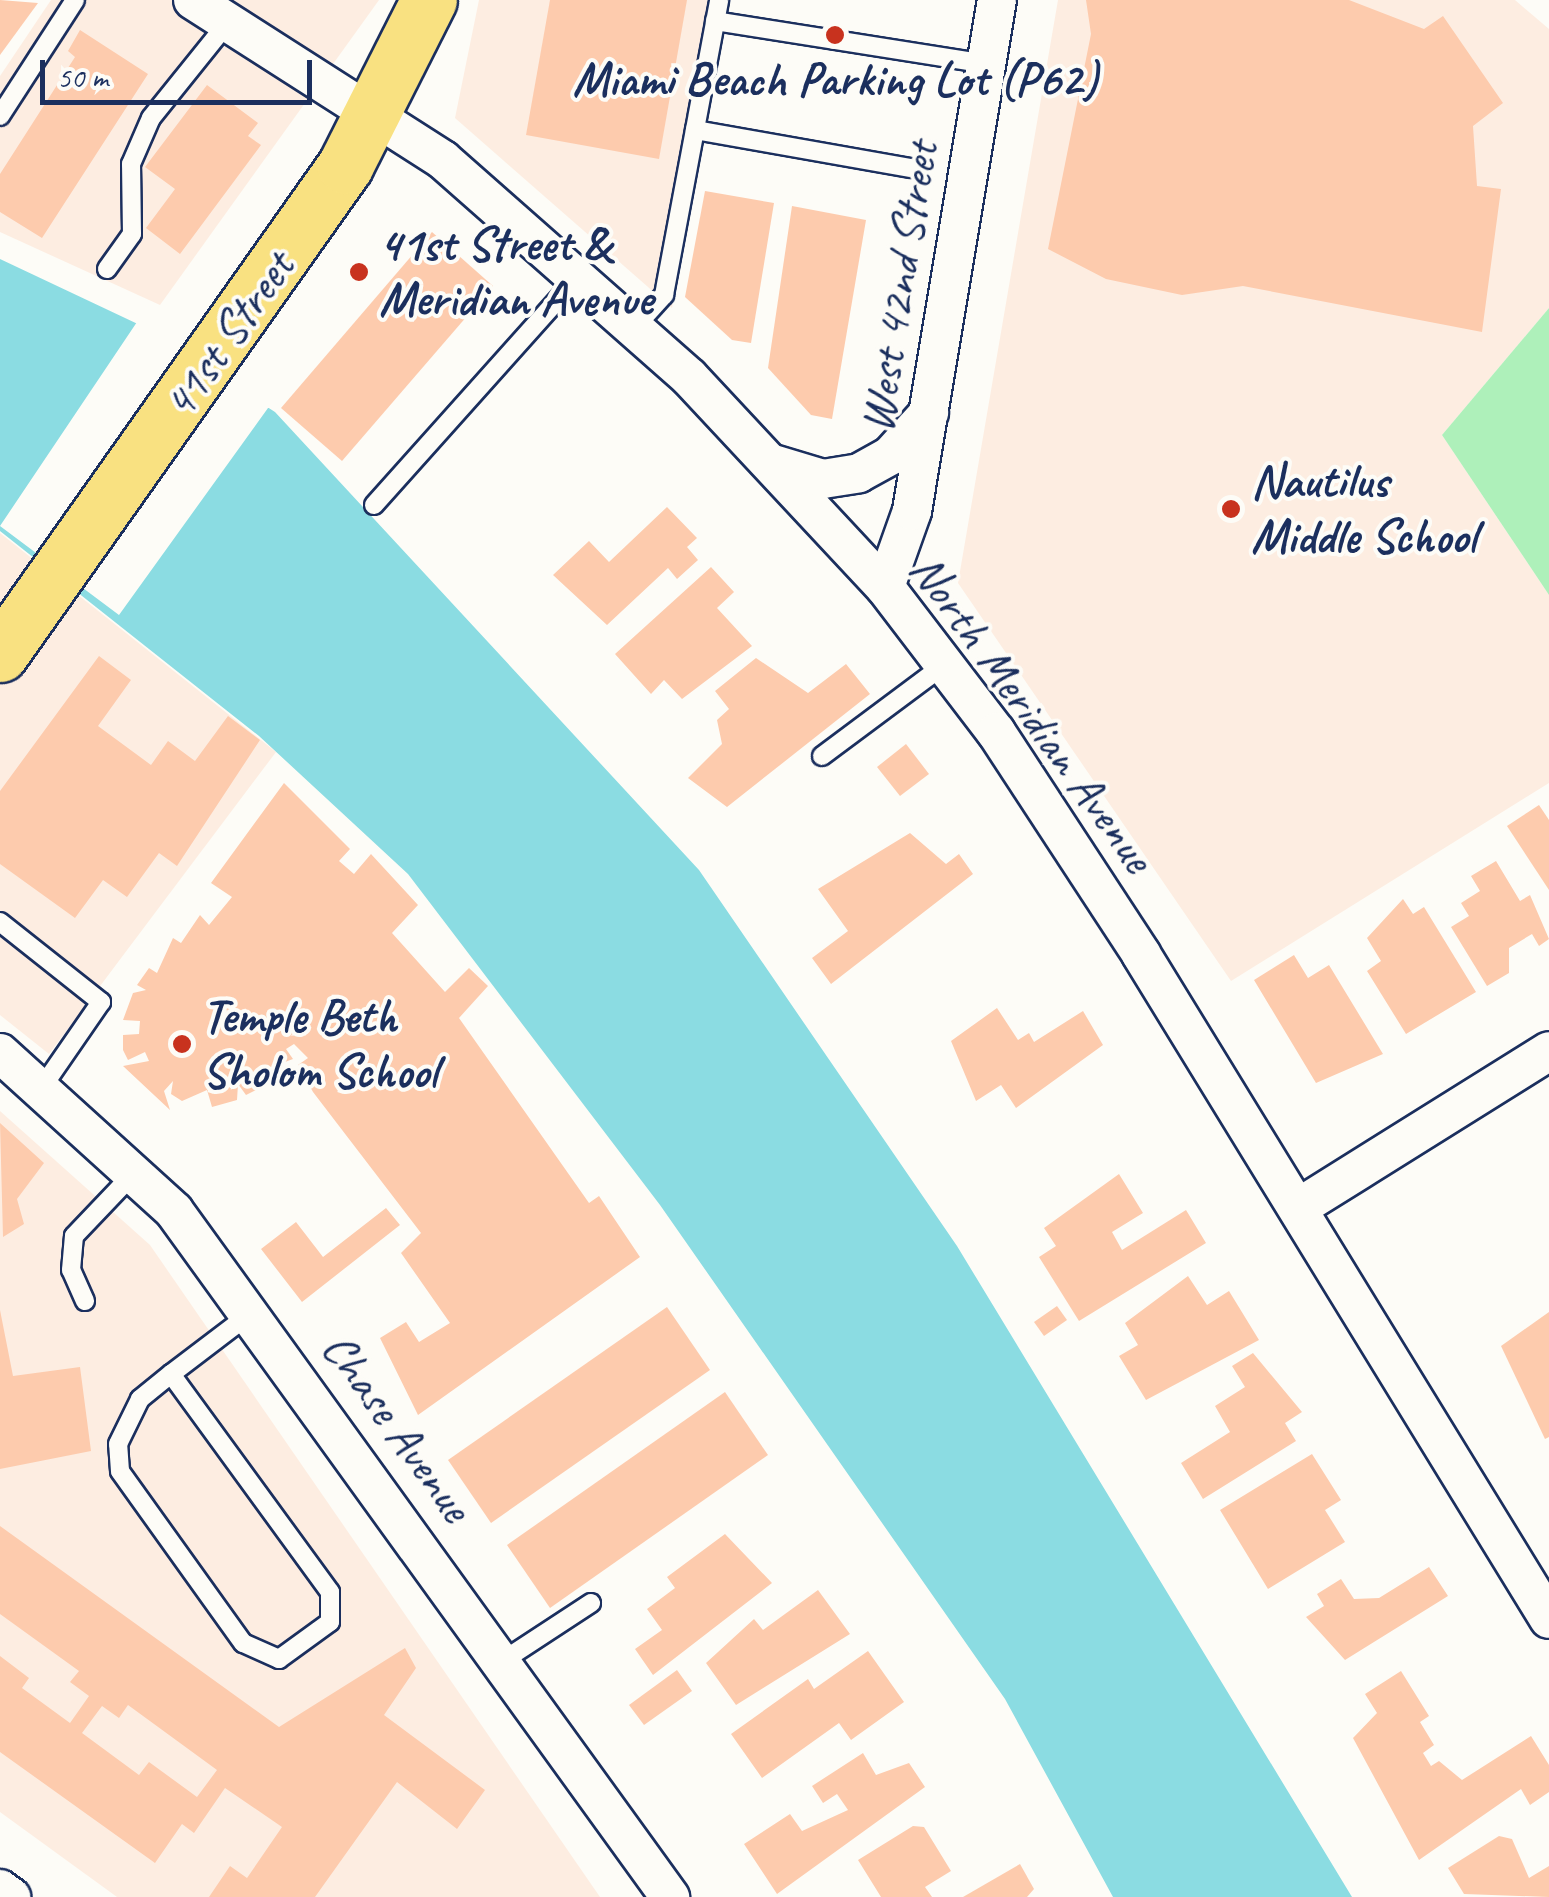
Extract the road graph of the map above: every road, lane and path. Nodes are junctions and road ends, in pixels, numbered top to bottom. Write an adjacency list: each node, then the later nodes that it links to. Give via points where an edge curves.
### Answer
1 (76, 0): 10 (lane)
2 (194, 0): 6 (street, North Meridian Avenue)
3 (430, 0): 9 (main road, 41st Street)
4 (719, 0): 7 (lane)
5 (997, 0): 8 (street, West 42nd Street)
6 (230, 21): 9 (street, North Meridian Avenue); 13 (lane, via 152,118 130,164 132,234)
7 (715, 21): 8 (lane); 11 (lane)
8 (987, 64): 16 (street, West 42nd Street)
9 (377, 113): 14 (street, North Meridian Avenue); 20 (main road, 41st Street, via 210,362)
10 (0, 116)
11 (694, 130): 12 (lane); 15 (lane, via 664,294)
12 (910, 168)
13 (107, 269)
14 (578, 277): 15 (street, North Meridian Avenue); 18 (lane)
15 (634, 328): 17 (street, North Meridian Avenue)
16 (929, 413): 17 (street, via 891,455 859,473 824,479); 19 (street, West 42nd Street, via 912,511)
17 (769, 462): 19 (street, North Meridian Avenue)
18 (374, 504)
19 (884, 587): 21 (street, North Meridian Avenue)
20 (0, 654)
21 (944, 665): 22 (lane); 28 (street, North Meridian Avenue)
22 (822, 756)
23 (0, 922): 26 (lane, via 96,989 101,1002)
24 (1549, 1051): 28 (street)
25 (0, 1053): 26 (street, Chase Avenue)
26 (44, 1086): 27 (street, Chase Avenue)
27 (135, 1171): 29 (lane, via 74,1236 71,1270); 30 (street, Chase Avenue)
28 (1298, 1208): 33 (street, North Meridian Avenue)
29 (86, 1301)
30 (251, 1313): 31 (lane); 34 (street, Chase Avenue)
31 (171, 1374): 31 (lane, via 330,1592 330,1622 279,1658 243,1642 120,1471 125,1418)
32 (591, 1603): 34 (lane)
33 (1549, 1619)
34 (504, 1660): 37 (street, Chase Avenue)
35 (0, 1889): 36 (street)
36 (11, 1897)
37 (670, 1897)

